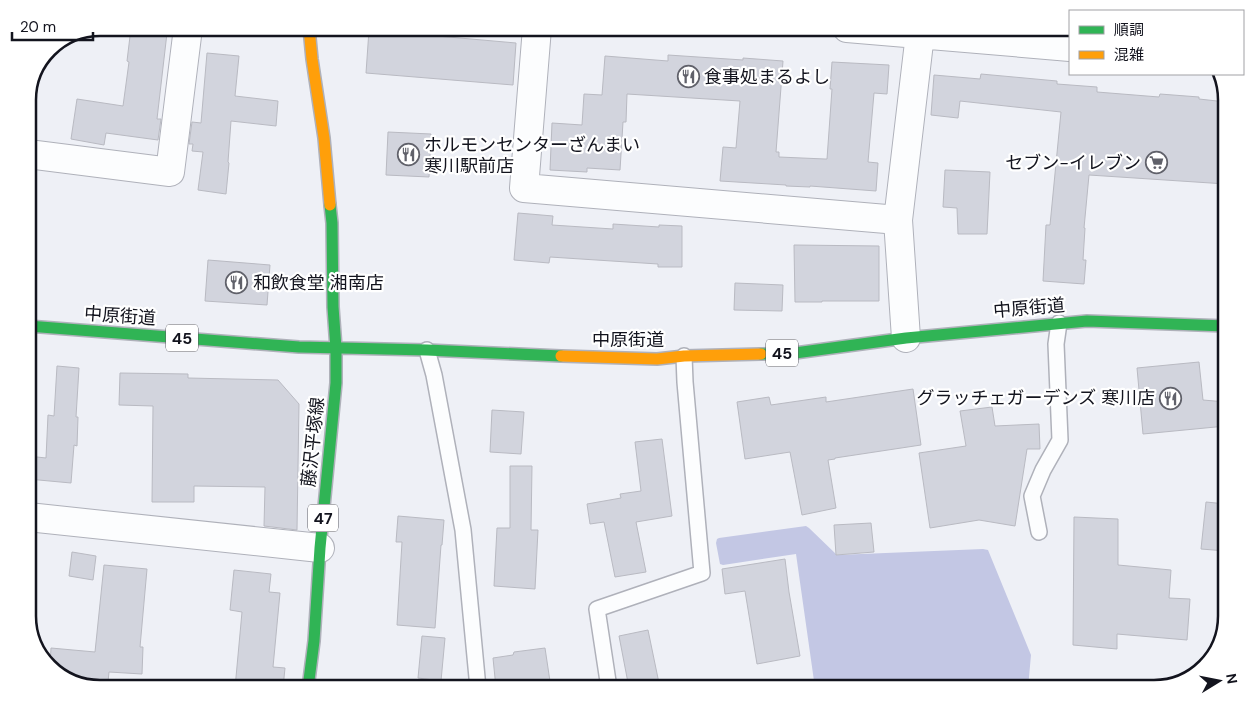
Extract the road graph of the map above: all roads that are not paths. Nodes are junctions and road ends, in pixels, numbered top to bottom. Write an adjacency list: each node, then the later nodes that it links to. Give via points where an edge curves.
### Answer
1 (187, 36): 7 (street, via 170,172)
2 (309, 36): 13 (main road, 藤沢平塚線, via 332,223)
3 (536, 36): 8 (street, via 524,188)
4 (921, 36): 8 (street)
5 (968, 36): 6 (street)
6 (1069, 47)
7 (36, 155)
8 (898, 220): 12 (street)
9 (1059, 322): 10 (main road, 中原街道 / 45); 12 (main road, 中原街道 / 45); 17 (lane, via 1056,344 1060,440 1032,496)
10 (1218, 326)
11 (36, 327): 13 (main road, 中原街道 / 45)
12 (906, 338): 15 (main road, 中原街道 / 45, via 795,352)
13 (336, 348): 14 (main road, 中原街道 / 45); 18 (main road, 藤沢平塚線 / 47, via 336,383)
14 (427, 350): 15 (main road, 中原街道 / 45, via 657,359); 20 (lane, via 462,530)
15 (684, 356): 21 (lane, via 702,573 597,609)
16 (36, 518): 18 (street)
17 (1039, 532)
18 (320, 548): 19 (main road, 藤沢平塚線 / 47)
19 (309, 680)
20 (477, 680)
21 (608, 680)

